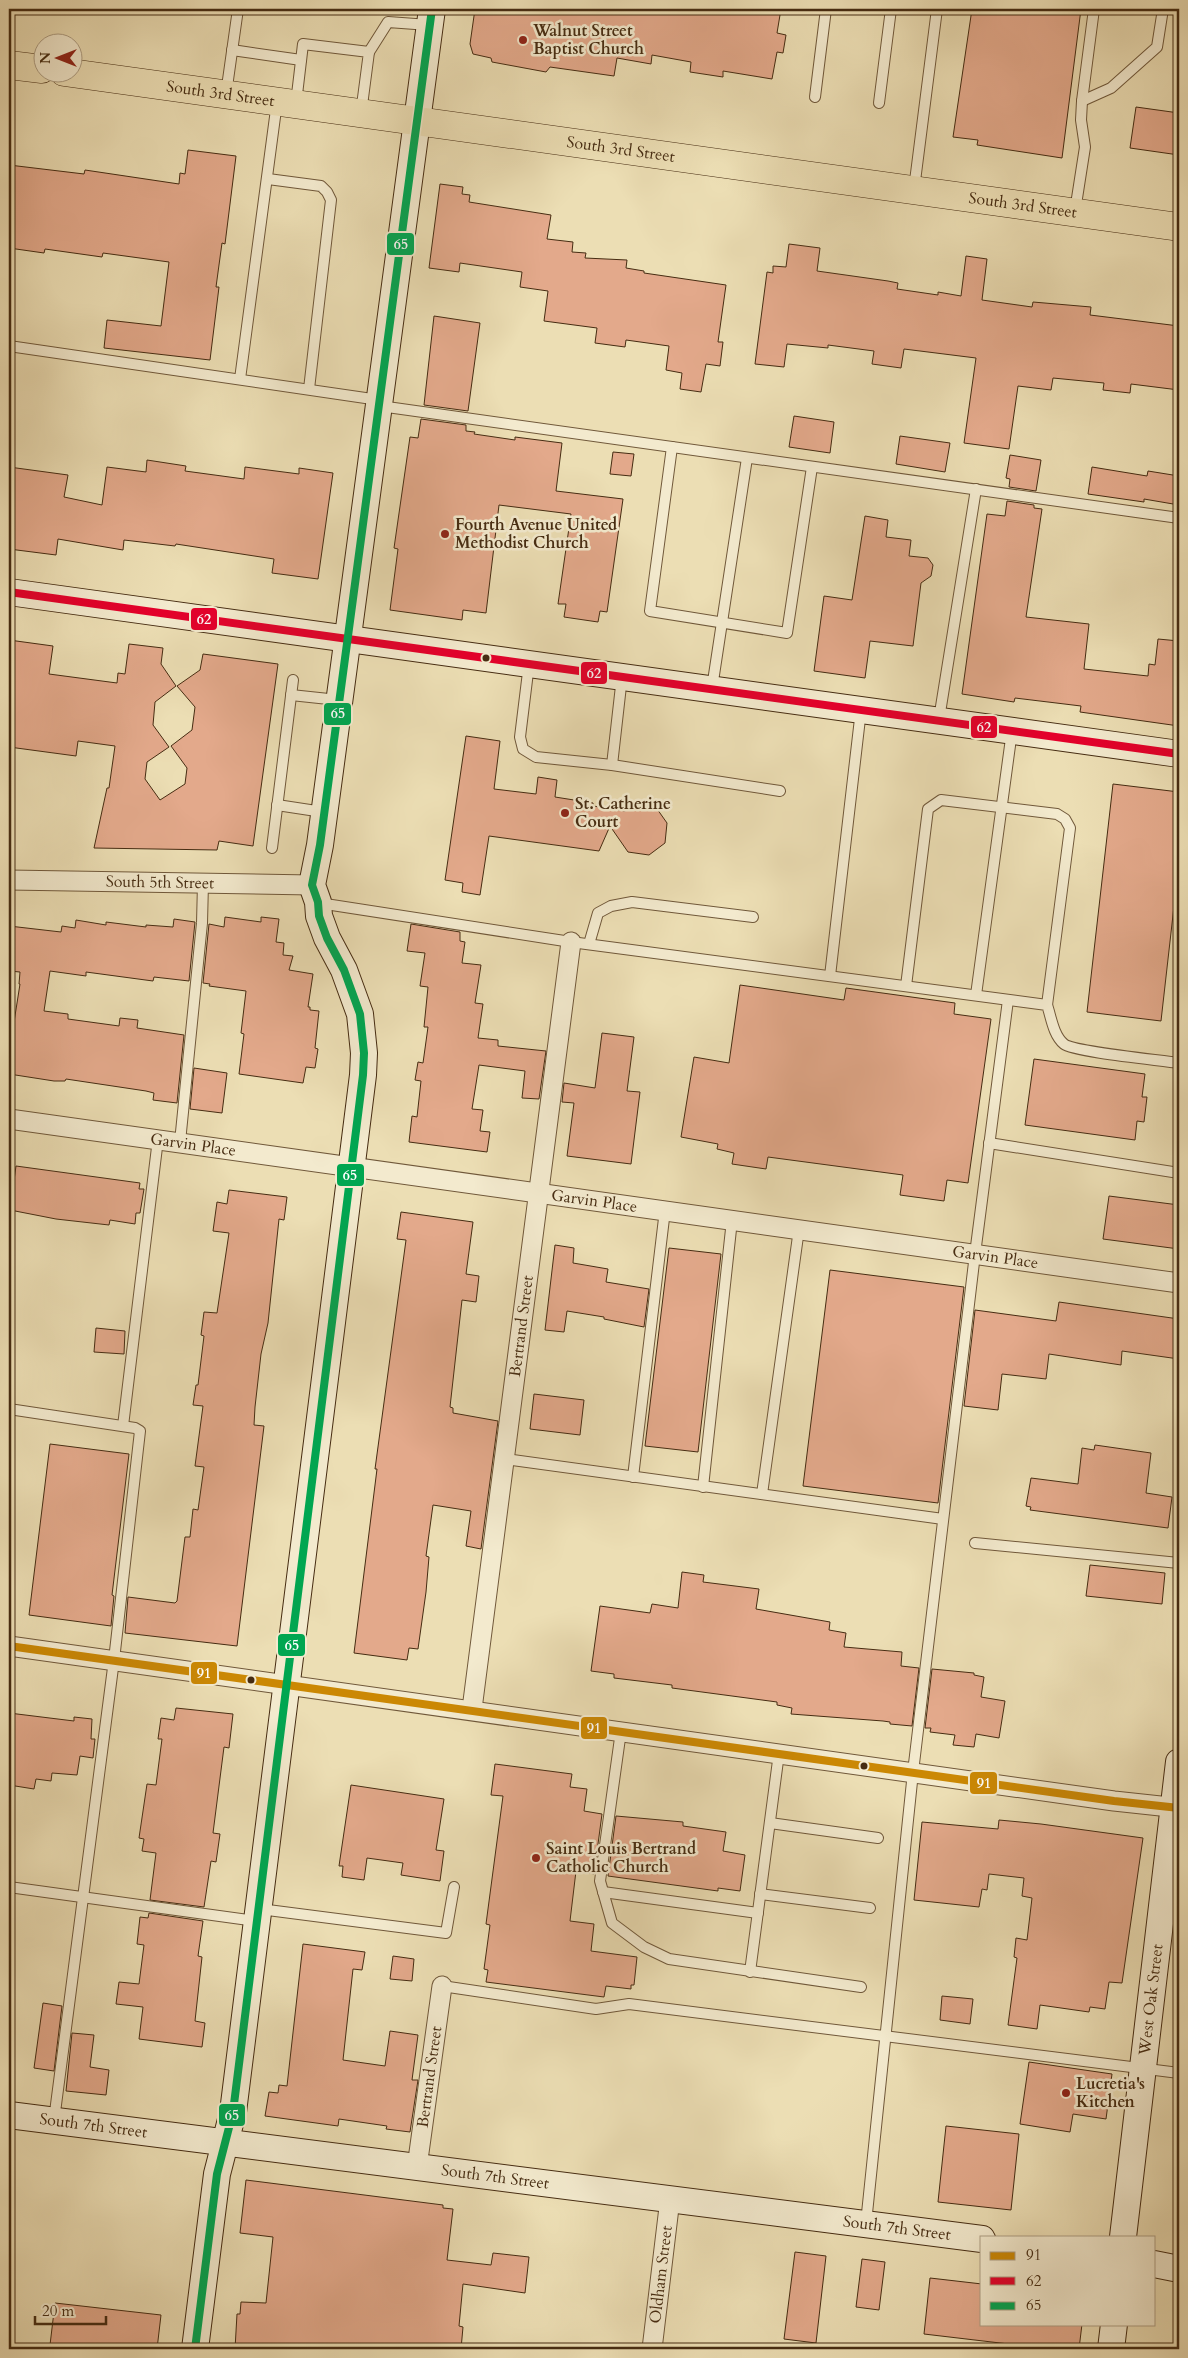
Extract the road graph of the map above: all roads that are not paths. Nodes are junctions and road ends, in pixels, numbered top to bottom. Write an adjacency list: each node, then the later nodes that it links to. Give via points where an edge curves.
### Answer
1 (238, 9): 8 (lane)
2 (826, 9): 15 (lane)
3 (891, 9): 18 (lane)
4 (937, 9): 22 (lane)
5 (1094, 9): 16 (lane)
6 (1163, 9): 16 (lane, via 1157,47 1111,88)
7 (431, 17): 9 (lane, via 388,22); 20 (street)
8 (232, 50): 10 (lane); 14 (lane)
9 (369, 52): 10 (lane, via 303,44); 19 (lane)
10 (301, 60): 17 (lane)
11 (9, 65): 12 (main road)
12 (32, 68)
13 (82, 75): 14 (main road, South 3rd Street)
14 (226, 95): 17 (main road, South 3rd Street)
15 (815, 97)
16 (1082, 101): 23 (lane, via 1085,147)
17 (286, 103): 19 (main road, South 3rd Street); 21 (lane)
18 (879, 103)
19 (361, 113): 20 (main road, South 3rd Street)
20 (418, 121): 22 (main road, South 3rd Street); 28 (street)
21 (268, 179): 26 (lane); 27 (lane, via 321,186 332,200)
22 (914, 190): 23 (main road, South 3rd Street)
23 (1075, 212): 24 (main road, South 3rd Street)
24 (1179, 227)
25 (9, 346): 26 (lane)
26 (240, 379): 27 (lane)
27 (309, 389): 28 (lane)
28 (380, 403): 29 (lane); 36 (street)
29 (672, 447): 30 (lane); 35 (lane, via 650,611)
30 (747, 458): 31 (lane); 35 (lane)
31 (812, 466): 32 (lane); 35 (lane, via 787,633)
32 (976, 489): 33 (lane); 44 (lane)
33 (1179, 518)
34 (9, 592): 36 (street)
35 (721, 624): 40 (lane)
36 (347, 638): 37 (street); 42 (street)
37 (529, 663): 38 (street); 47 (lane, via 520,737 523,749 536,757)
38 (622, 676): 40 (street); 47 (lane)
39 (293, 680): 41 (lane)
40 (712, 688): 43 (street)
41 (291, 695): 42 (lane); 49 (lane)
42 (338, 700): 51 (street)
43 (861, 709): 44 (street); 58 (lane)
44 (939, 720): 45 (street)
45 (1012, 731): 46 (street); 50 (lane)
46 (1179, 754)
47 (612, 765): 48 (lane)
48 (780, 791)
49 (277, 805): 51 (lane); 52 (lane)
50 (1002, 808): 59 (lane, via 941,800 928,808); 60 (lane); 62 (lane, via 1057,814 1070,828)
51 (324, 812): 55 (street)
52 (272, 848)
53 (9, 880): 54 (street, South 5th Street)
54 (203, 883): 55 (street, South 5th Street); 66 (lane, via 202,923)
55 (315, 894): 57 (lane); 68 (street, via 327,938 355,996 364,1033 363,1075)
56 (753, 917): 57 (lane, via 632,902 611,906 598,913)
57 (580, 943): 58 (lane); 70 (street, Bertrand Street)
58 (830, 976): 59 (lane)
59 (906, 986): 60 (lane)
60 (976, 995): 61 (lane)
61 (1008, 1000): 62 (lane); 67 (lane)
62 (1047, 1004): 63 (lane, via 1056,1032 1064,1044 1084,1050)
63 (1179, 1063)
64 (9, 1119): 65 (street, Garvin Place)
65 (158, 1139): 66 (street, Garvin Place); 77 (lane)
66 (180, 1142): 68 (street, Garvin Place)
67 (989, 1143): 69 (lane); 74 (lane)
68 (351, 1166): 70 (street, Garvin Place); 87 (street)
69 (1179, 1173)
70 (540, 1193): 71 (street, Garvin Place); 78 (street, Bertrand Street)
71 (665, 1210): 72 (street, Garvin Place); 79 (lane)
72 (732, 1220): 73 (street, Garvin Place); 80 (lane)
73 (799, 1229): 74 (street, Garvin Place); 81 (lane)
74 (975, 1254): 75 (street, Garvin Place); 82 (lane)
75 (1179, 1284)
76 (9, 1409): 77 (lane)
77 (123, 1426): 86 (lane, via 140,1431)
78 (505, 1460): 79 (lane); 88 (street, Bertrand Street)
79 (632, 1477): 80 (lane)
80 (702, 1487): 81 (lane)
81 (762, 1494): 82 (lane)
82 (944, 1519): 92 (lane)
83 (975, 1543): 84 (lane)
84 (1179, 1563)
85 (9, 1646): 86 (street)
86 (114, 1660): 87 (street); 100 (lane)
87 (288, 1685): 88 (street); 103 (street)
88 (472, 1709): 89 (street)
89 (622, 1731): 90 (street); 98 (lane, via 600,1881)
90 (779, 1753): 92 (street); 94 (lane)
91 (1179, 1762): 93 (street, West Oak Street)
92 (913, 1772): 93 (street); 107 (lane)
93 (1176, 1808): 108 (street, West Oak Street)
94 (770, 1823): 95 (lane); 99 (lane)
95 (878, 1838)
96 (9, 1887): 100 (lane)
97 (454, 1887): 103 (lane, via 446,1932)
98 (603, 1892): 102 (lane); 104 (lane, via 612,1923 644,1948 669,1959)
99 (760, 1894): 101 (lane); 102 (lane)
100 (83, 1898): 103 (lane); 111 (lane)
101 (870, 1908)
102 (758, 1912): 104 (lane)
103 (258, 1915): 112 (street, via 233,2112)
104 (750, 1972): 106 (lane)
105 (442, 1986): 107 (lane, via 596,2009 629,2004); 113 (street, Bertrand Street)
106 (861, 1986)
107 (886, 2037): 108 (lane); 115 (lane)
108 (1144, 2068): 109 (lane); 116 (street, West Oak Street)
109 (1179, 2073)
110 (9, 2115): 111 (street, South 7th Street)
111 (54, 2121): 112 (street, South 7th Street)
112 (225, 2142): 113 (street, South 7th Street); 121 (street, via 217,2174)
113 (417, 2166): 114 (street, South 7th Street)
114 (670, 2199): 115 (street, South 7th Street); 122 (street, Oldham Street)
115 (866, 2224): 117 (street, South 7th Street)
116 (1123, 2236)
117 (980, 2239)
118 (1156, 2264): 119 (street)
119 (1179, 2268)
120 (1114, 2326): 123 (street)
121 (195, 2349)
122 (652, 2349)
123 (1111, 2349)

